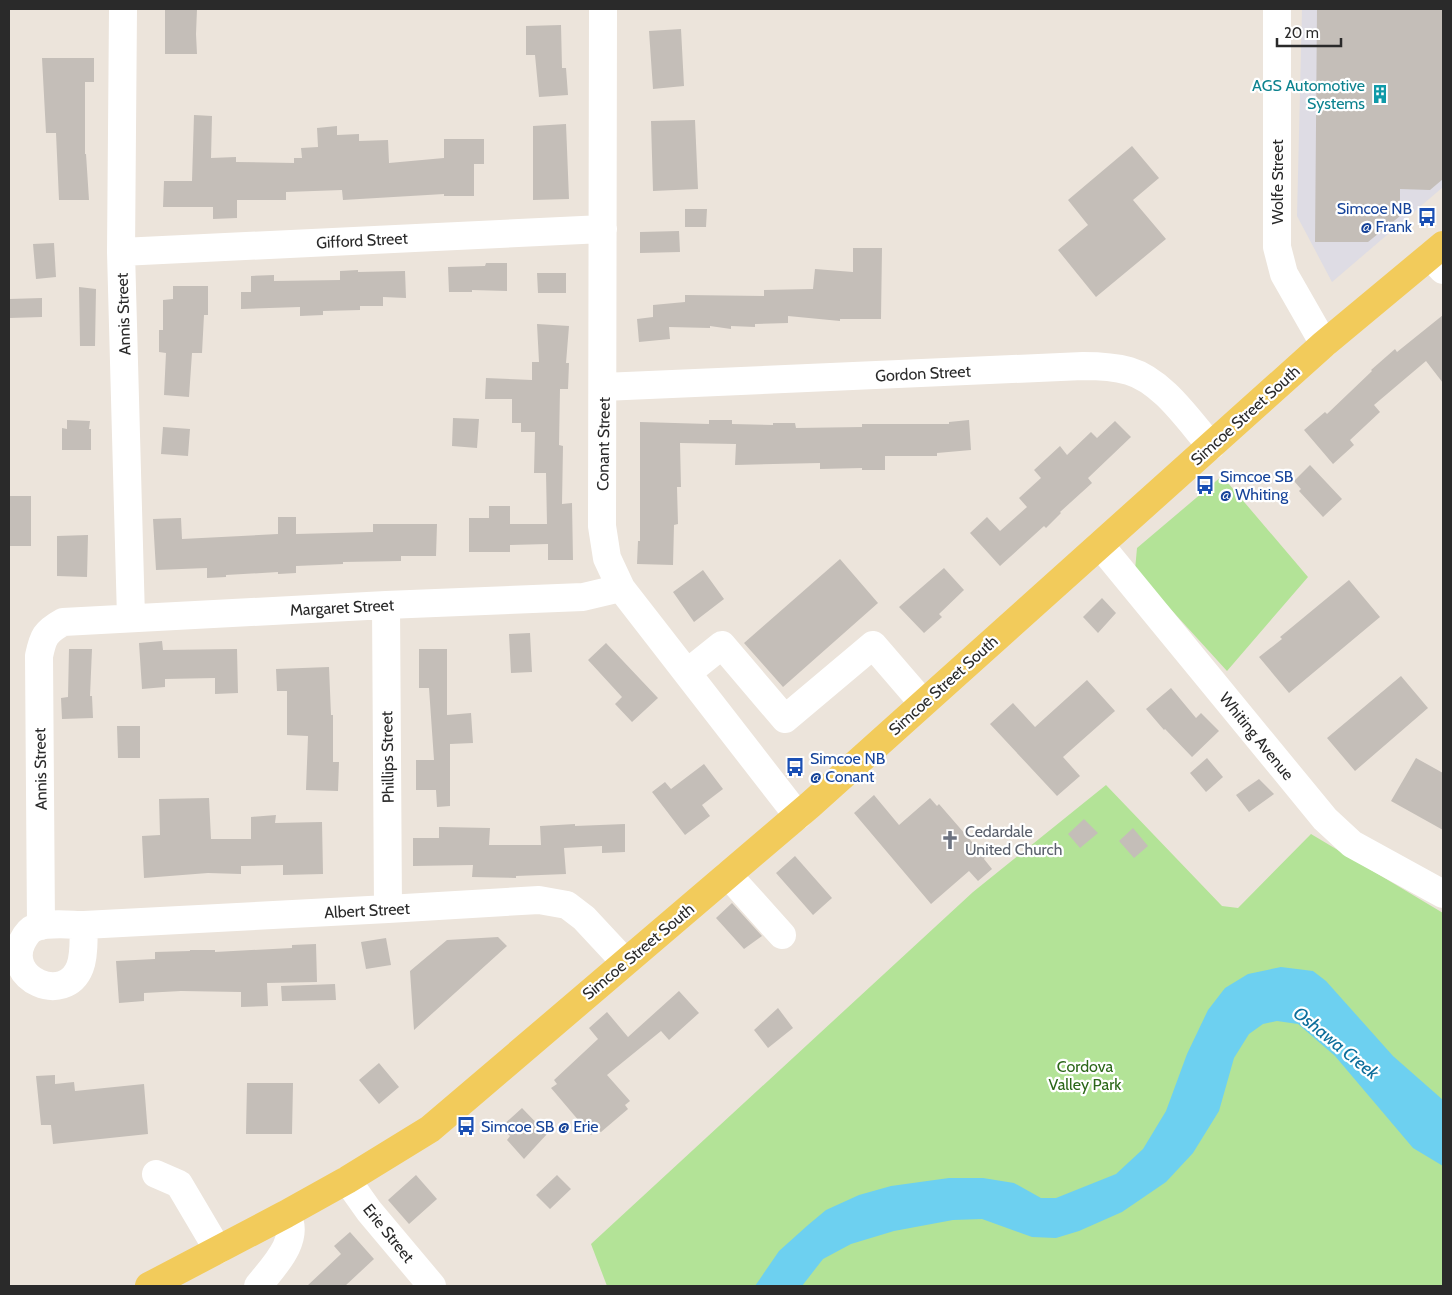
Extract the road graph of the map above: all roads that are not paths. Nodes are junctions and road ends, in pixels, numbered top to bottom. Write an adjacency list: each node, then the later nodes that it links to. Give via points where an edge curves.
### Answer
1 (123, 9): 5 (street, Annis Street)
2 (603, 9): 4 (street, Conant Street)
3 (1277, 9): 7 (street, Wolfe Street, via 1277,247 1284,274)
4 (603, 229): 5 (street, Gifford Street); 8 (street, Conant Street)
5 (121, 252): 13 (street, Annis Street)
6 (1439, 257): 7 (main road, Simcoe Street South)
7 (1324, 344): 9 (main road, Simcoe Street South)
8 (603, 386): 9 (street, Gordon Street, via 1110,367 1131,371 1149,380 1165,393); 11 (street, Conant Street, via 602,526 607,558)
9 (1211, 446): 10 (main road, Simcoe Street South)
10 (1100, 545): 16 (main road, Simcoe Street South); 19 (street, Whiting Avenue, via 1325,819 1352,844)
11 (621, 588): 12 (street, Margaret Street, via 583,597); 15 (street, Conant Street)
12 (386, 605): 13 (street, Margaret Street); 20 (street, Phillips Street)
13 (131, 618): 14 (street, Margaret Street)
14 (63, 622): 22 (street, Annis Street, via 43,638 39,656)
15 (687, 673): 16 (street, via 722,644 784,719 874,645); 17 (street, Conant Street)
16 (923, 702): 17 (main road, Simcoe Street South)
17 (798, 816): 18 (main road, Simcoe Street South)
18 (728, 875): 23 (street); 24 (main road, Simcoe Street South)
19 (1443, 894)
20 (388, 910): 21 (street, Albert Street); 24 (street, Albert Street, via 539,900 567,905 584,918)
21 (84, 925): 22 (street, Albert Street); 22 (street, via 79,969 73,978 54,986 43,986 34,981 21,965 19,955 23,940 33,928)
22 (41, 926)
23 (782, 935)
24 (625, 962): 26 (main road, Simcoe Street South, via 430,1129)
25 (156, 1174): 28 (street, via 179,1184)
26 (347, 1180): 27 (main road, Simcoe Street South); 31 (street, Erie Street)
27 (286, 1214): 28 (main road, Simcoe Street South); 30 (street, via 292,1226 291,1237)
28 (218, 1250): 29 (main road, Simcoe Street South)
29 (149, 1286)
30 (258, 1286)
31 (432, 1286)

